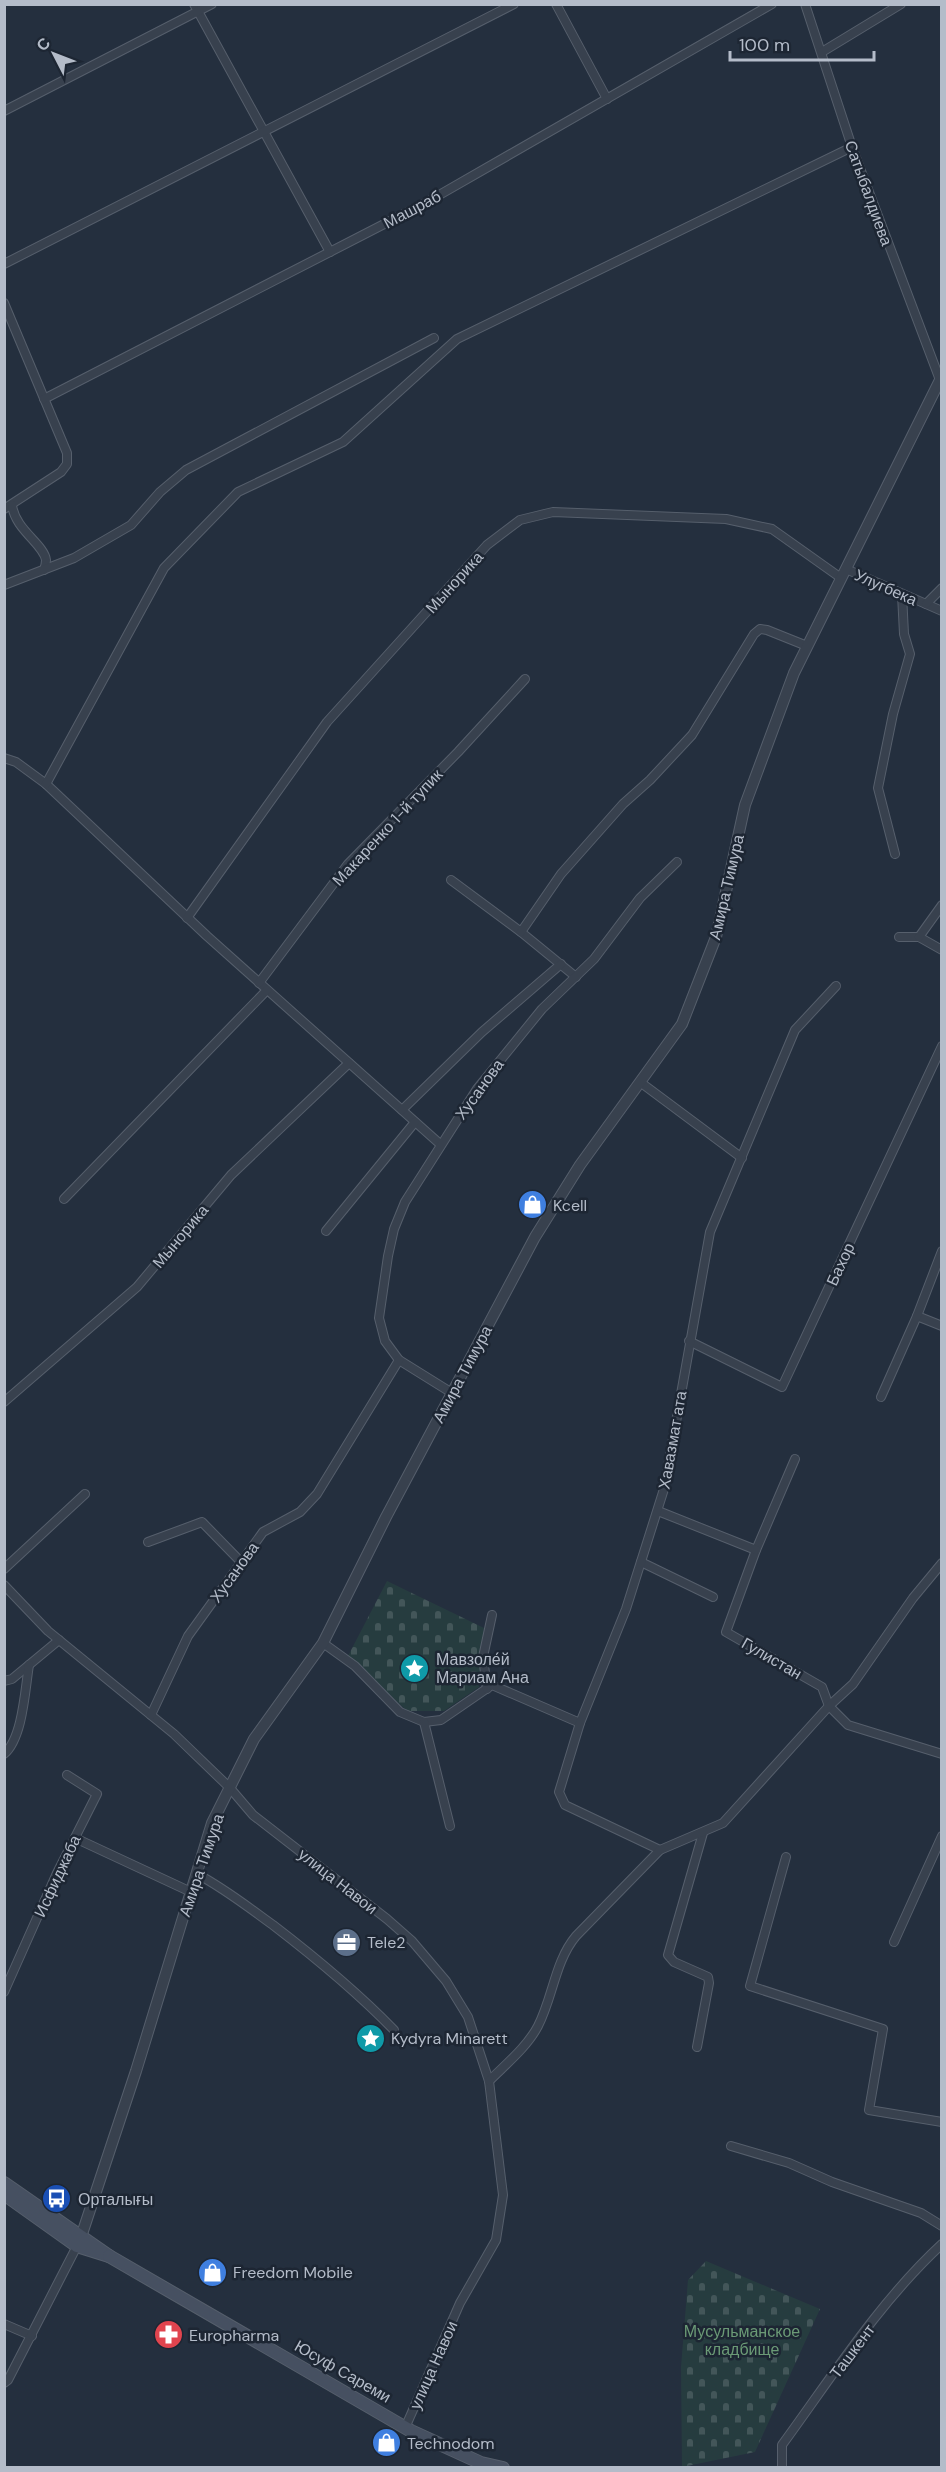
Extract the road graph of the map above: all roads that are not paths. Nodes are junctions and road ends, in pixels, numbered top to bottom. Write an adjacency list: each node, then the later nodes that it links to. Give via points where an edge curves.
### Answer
1 (212, 4): 7 (street)
2 (514, 4): 11 (street)
3 (556, 4): 9 (street)
4 (772, 4): 9 (street, Машраб)
5 (805, 4): 8 (street, Сатыбалдиева)
6 (901, 4): 8 (street)
7 (196, 8): 10 (street); 11 (street)
8 (822, 52): 12 (street, Сатыбалдиева)
9 (607, 99): 13 (street, Машраб, via 428,202)
10 (4, 111)
11 (264, 132): 13 (street); 14 (street)
12 (852, 147): 17 (street, Сатыбалдиева); 30 (street, via 457,339 343,442 238,492 164,568)
13 (330, 252): 18 (street, Машраб)
14 (4, 264)
15 (4, 303): 18 (street)
16 (434, 338): 20 (street, via 186,470 131,525 74,558)
17 (940, 378): 21 (street, Амира Тимура)
18 (44, 399): 19 (street, via 67,453 67,464)
19 (8, 507): 20 (street, via 43,553)
20 (44, 570): 22 (street)
21 (843, 573): 24 (street, Улугбека); 27 (street, Амира Тимура); 35 (street, Мынорика, via 771,529 726,519 553,512 520,520 487,545 327,722)
22 (4, 585)
23 (942, 588): 25 (street, Улугбека)
24 (902, 594): 25 (street, Улугбека); 31 (street, via 904,633 910,654 878,788)
25 (926, 604): 26 (street, Улугбека)
26 (942, 611)
27 (807, 646): 36 (street, via 767,630 760,629 754,634 692,735 561,874); 47 (street, Амира Тимура, via 745,805 716,937 682,1024)
28 (525, 679): 42 (street, Макаренко 1-й тупик, via 348,864)
29 (4, 758): 30 (street)
30 (46, 784): 35 (street)
31 (895, 854)
32 (677, 862): 41 (street, Хусанова, via 640,898)
33 (451, 880): 36 (street)
34 (942, 905): 38 (street)
35 (188, 918): 42 (street)
36 (521, 932): 40 (street)
37 (899, 938): 38 (street)
38 (919, 938): 39 (street)
39 (942, 950)
40 (561, 964): 41 (street); 48 (street, via 482,1032)
41 (576, 977): 50 (street, Хусанова, via 542,1009 498,1062)
42 (260, 983): 44 (street)
43 (836, 986): 51 (street, Хавазмат ата, via 795,1030)
44 (267, 990): 46 (street); 52 (street)
45 (942, 1046): 57 (street, Бахор, via 782,1387)
46 (349, 1063): 48 (street); 61 (street, Мынорика, via 231,1175 137,1287)
47 (640, 1082): 51 (street); 59 (street, Амира Тимура, via 580,1165 535,1237)
48 (402, 1110): 49 (street)
49 (415, 1122): 50 (street); 53 (street)
50 (440, 1144): 58 (street, Хусанова, via 405,1202 388,1256 379,1318 385,1341)
51 (742, 1158): 57 (street, Хавазмат ата, via 710,1232)
52 (64, 1199)
53 (326, 1231)
54 (942, 1251): 55 (street)
55 (917, 1316): 56 (street); 60 (street)
56 (942, 1326)
57 (689, 1341): 64 (street, Хавазмат ата)
58 (399, 1360): 59 (street, Хусанова); 67 (street, Хусанова, via 318,1494 300,1512 263,1532)
59 (452, 1393): 75 (street, Амира Тимура)
60 (881, 1397)
61 (4, 1402)
62 (795, 1460): 66 (street, Гулистан)
63 (84, 1494): 70 (street)
64 (658, 1511): 66 (street); 68 (street, Хавазмат ата)
65 (148, 1542): 67 (street, via 202,1522)
66 (756, 1550): 79 (street, Гулистан, via 726,1632 822,1687)
67 (242, 1562): 80 (street, Хусанова, via 188,1636)
68 (641, 1562): 72 (street); 82 (street, Хавазмат ата)
69 (942, 1563): 79 (street, via 854,1684)
70 (4, 1569)
71 (4, 1585): 74 (street, улица Навои)
72 (713, 1597)
73 (492, 1615): 78 (street, via 483,1657)
74 (59, 1640): 76 (street); 80 (street, улица Навои)
75 (323, 1643): 81 (street, via 356,1666 400,1712); 86 (street, Амира Тимура, via 254,1739)
76 (29, 1665): 77 (street); 83 (street, via 15,1737)
77 (4, 1681)
78 (487, 1689): 81 (street, via 441,1720); 82 (street, via 492,1685)
79 (829, 1706): 84 (street, Гулистан, via 848,1725); 88 (street, via 723,1823)
80 (151, 1715): 86 (street, улица Навои)
81 (424, 1722): 87 (street)
82 (579, 1723): 91 (street, Хавазмат ата, via 559,1792 565,1804)
83 (4, 1754)
84 (942, 1754)
85 (67, 1775): 90 (street, Исфиджаба, via 97,1794)
86 (230, 1788): 93 (street, Амира Тимура, via 212,1823); 99 (street, улица Навои, via 253,1815 412,1941 446,1981 468,2017)
87 (450, 1826)
88 (703, 1833): 91 (street); 98 (street, via 668,1955 708,1977)
89 (942, 1836): 95 (street)
90 (75, 1838): 94 (street); 96 (street, Исфиджаба)
91 (660, 1850): 99 (street, via 570,1943 539,2024)
92 (786, 1857): 100 (street, via 750,1986 883,2029 869,2110)
93 (197, 1874): 94 (street, Амира Тимура); 97 (street, via 299,1945 363,1998)
94 (191, 1892): 105 (street, Амира Тимура)
95 (894, 1942)
96 (4, 1992)
97 (394, 2030)
98 (697, 2047)
99 (489, 2081): 110 (street, улица Навои, via 502,2195 496,2240 460,2302)
100 (942, 2122)
101 (731, 2146): 104 (street, via 789,2163 921,2213)
102 (4, 2183): 105 (main road, Юсуф Сареми)
103 (4, 2194): 105 (main road, Юсуф Сареми)
104 (942, 2226)
105 (80, 2241): 108 (street, Амира Тимура); 110 (main road, Юсуф Сареми)
106 (942, 2244): 112 (street, Ташкент, via 879,2314 782,2445)
107 (4, 2324): 108 (street)
108 (32, 2336): 109 (street, Амира Тимура)
109 (4, 2383)
110 (405, 2428): 111 (main road, Юсуф Сареми, via 481,2463)
111 (502, 2468)
112 (782, 2468)

